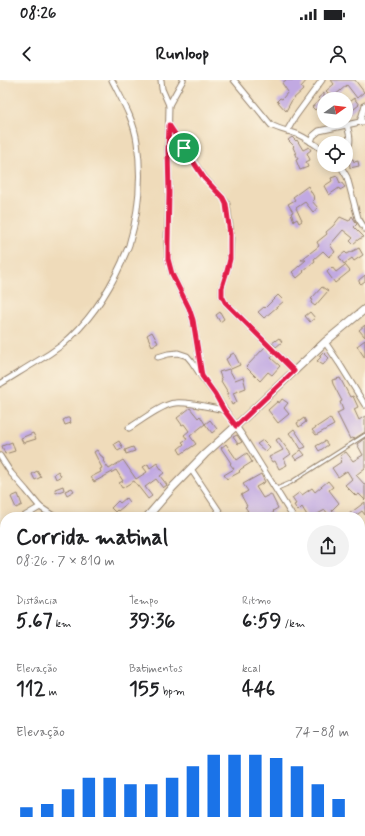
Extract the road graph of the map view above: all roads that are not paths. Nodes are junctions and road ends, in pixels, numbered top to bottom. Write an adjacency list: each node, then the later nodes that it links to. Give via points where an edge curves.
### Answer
1 (112, 80): 21 (street, via 131,121 137,141 139,191 129,246 98,305 75,333 56,349)
2 (161, 80): 6 (street)
3 (183, 80): 6 (street)
4 (234, 80): 11 (street, via 271,125)
5 (322, 80): 11 (street)
6 (169, 104): 9 (street)
7 (365, 105): 8 (street)
8 (362, 122)
9 (169, 125): 19 (street, via 204,178 226,204 230,259 222,287 225,302); 20 (street, via 168,259 193,320)
10 (330, 128): 12 (street, via 318,131)
11 (287, 131): 12 (street)
12 (311, 142): 13 (street)
13 (317, 146)
14 (344, 172): 15 (street, via 358,218)
15 (365, 229)
16 (365, 309): 17 (street)
17 (326, 342): 19 (street); 22 (street)
18 (158, 357): 20 (street, via 178,353 187,356)
19 (294, 371): 24 (street)
20 (202, 376): 23 (street)
21 (0, 384)
22 (365, 406)
23 (224, 410): 24 (street); 25 (street, via 175,402 164,406)
24 (236, 426): 28 (street); 29 (street)
25 (130, 428)
26 (365, 435): 29 (lane, via 290,483)
27 (0, 456): 30 (street)
28 (191, 468): 33 (street); 34 (street)
29 (276, 489): 35 (street)
30 (40, 507): 31 (street); 32 (street)
31 (32, 512)
32 (47, 512)
33 (151, 512)
34 (220, 512)
35 (290, 512)

